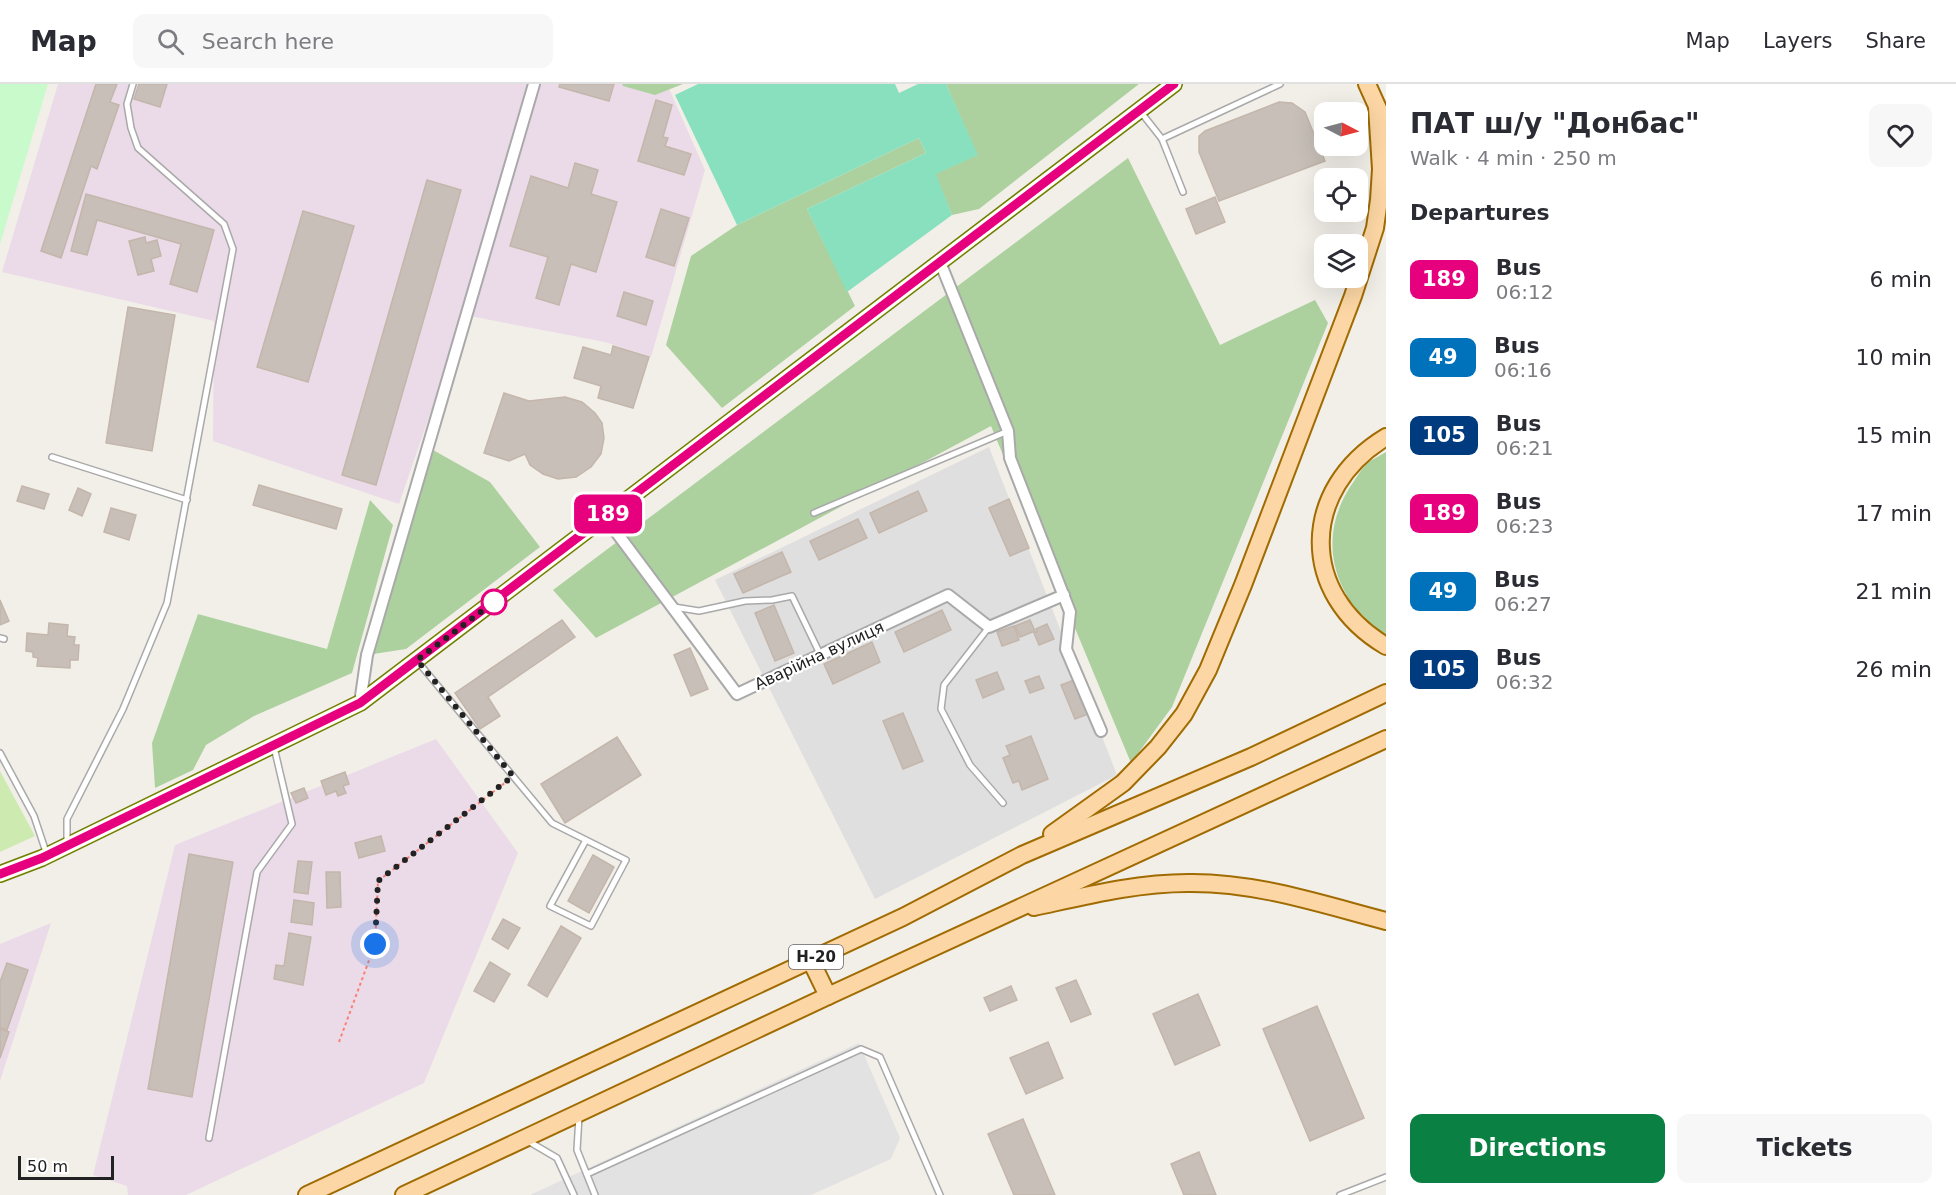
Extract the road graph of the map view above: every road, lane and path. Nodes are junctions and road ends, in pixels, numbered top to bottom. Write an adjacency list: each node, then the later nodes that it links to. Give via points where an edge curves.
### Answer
1 (133, 84): 15 (lane, via 127,104 138,148 224,224 233,249)
2 (534, 84): 25 (street, via 367,655)
3 (1174, 84): 7 (main road)
4 (1280, 84): 9 (lane)
5 (1367, 84): 6 (main road)
6 (1377, 107): 8 (main road); 35 (main road, via 1381,169 1375,228 1353,296 1208,670 1184,714 1123,783)
7 (1139, 110): 9 (lane); 11 (main road)
8 (1386, 127)
9 (1162, 139): 10 (lane)
10 (1183, 192)
11 (940, 262): 12 (street); 17 (main road)
12 (1008, 431): 16 (lane); 18 (street, via 1010,458)
13 (1386, 437): 21 (main road, via 1357,457 1344,472 1327,504 1320,548 1323,570 1343,609 1372,638)
14 (52, 457): 15 (lane)
15 (187, 500): 33 (lane, via 167,603 123,709 67,819)
16 (814, 513)
17 (605, 517): 19 (street, Аварійна вулиця); 23 (main road)
18 (1064, 595): 20 (street); 26 (street, via 1070,612 1066,649)
19 (672, 606): 22 (lane, via 699,611 792,596); 22 (street, Аварійна вулиця, via 737,694)
20 (989, 627): 22 (street, Аварійна вулиця, via 948,595); 31 (lane, via 944,685 941,709 970,765)
21 (1386, 646)
22 (820, 655)
23 (417, 660): 25 (main road); 30 (lane)
24 (1386, 693): 35 (main road, Н-20, via 1251,757)
25 (360, 703): 28 (main road)
26 (1101, 731)
27 (1386, 739): 37 (main road, Н-20)
28 (273, 745): 33 (main road); 43 (lane, via 292,824 257,872)
29 (0, 753): 34 (lane, via 34,816)
30 (513, 776): 32 (lane, via 552,823); 41 (path, via 378,881 375,944)
31 (1003, 803)
32 (586, 840): 32 (lane, via 626,860 591,926 550,906)
33 (67, 845): 34 (main road)
34 (47, 855): 36 (main road)
35 (1022, 855): 39 (main road, Н-20, via 903,917)
36 (0, 874)
37 (1004, 914): 38 (main road, via 1146,885 1188,883 1276,892); 40 (main road, Н-20)
38 (1386, 921)
39 (810, 959): 40 (main road); 47 (main road, Н-20)
40 (828, 996): 42 (main road, Н-20)
41 (339, 1042)
42 (579, 1113): 44 (main road, Н-20); 45 (lane, via 577,1150)
43 (209, 1138)
44 (524, 1139): 48 (main road, Н-20); 49 (lane, via 557,1158)
45 (586, 1174): 50 (lane); 51 (lane, via 861,1049 880,1057)
46 (1386, 1177): 52 (lane)
47 (307, 1195)
48 (404, 1195)
49 (574, 1195)
50 (595, 1195)
51 (940, 1195)
52 (1340, 1195)

